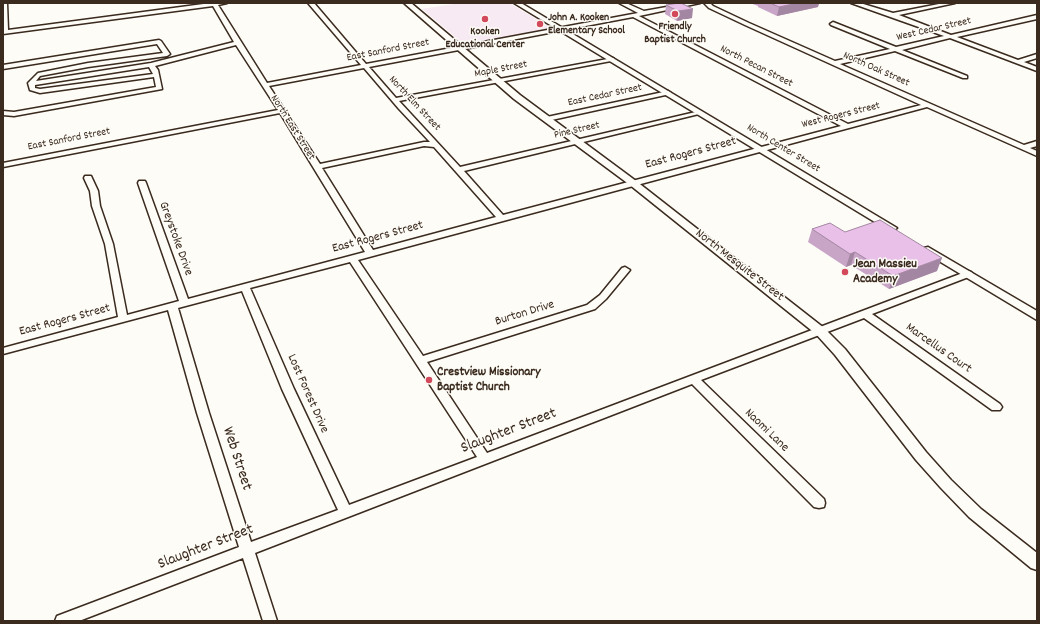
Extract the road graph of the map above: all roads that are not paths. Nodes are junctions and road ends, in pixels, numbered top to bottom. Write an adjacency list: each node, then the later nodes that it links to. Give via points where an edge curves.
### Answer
1 (4, 3): 18 (street)
2 (224, 3): 11 (street)
3 (311, 3): 28 (street, North Elm Street)
4 (407, 3): 21 (main road, North Mesquite Street)
5 (517, 3): 17 (main road, North Center Street)
6 (622, 3): 12 (street)
7 (697, 3): 12 (street, East Sanford Street)
8 (707, 3): 26 (street, North Oak Street)
9 (854, 3): 14 (street)
10 (952, 3): 14 (street)
11 (214, 4): 18 (street); 20 (street, North East Street)
12 (643, 13): 13 (street, East Sanford Street)
13 (634, 15): 17 (street, East Sanford Street); 43 (street, North Pecan Street)
14 (892, 15): 19 (street)
15 (1037, 17): 19 (street, West Cedar Street)
16 (833, 24): 22 (street)
17 (562, 30): 21 (street, East Sanford Street); 24 (main road, North Center Street)
18 (4, 32)
19 (950, 37): 22 (street, West Cedar Street); 25 (street)
20 (239, 43): 27 (street); 35 (street, North East Street)
21 (461, 48): 28 (street, East Sanford Street); 33 (main road, North Mesquite Street)
22 (896, 49): 26 (street, West Cedar Street); 32 (street)
23 (1037, 56): 25 (street)
24 (611, 59): 33 (street, Maple Street); 36 (main road, North Center Street)
25 (1017, 62): 30 (street)
26 (835, 64): 38 (street, North Oak Street)
27 (151, 65): 31 (street); 34 (street)
28 (365, 66): 35 (street, East Sanford Street); 37 (street, North Elm Street)
29 (3, 67): 34 (street, via 159,42 167,54 38,75)
30 (1037, 69)
31 (156, 75): 34 (street, via 40,91 32,89); 40 (street, via 160,88 14,114)
32 (965, 77)
33 (498, 80): 37 (street, Maple Street); 42 (main road, North Mesquite Street)
34 (31, 84)
35 (266, 85): 39 (street, North East Street)
36 (668, 93): 41 (main road, North Center Street); 42 (street, East Cedar Street)
37 (394, 100): 46 (street, North Elm Street)
38 (928, 105): 43 (street, West Rogers Street); 47 (street, North Oak Street)
39 (282, 111): 50 (street, East Sanford Street); 51 (street, North East Street)
40 (3, 113)
41 (700, 113): 44 (street, Pine Street); 48 (main road, North Center Street)
42 (547, 119): 44 (main road, North Mesquite Street)
43 (847, 126): 48 (street, West Rogers Street)
44 (577, 142): 52 (street, Pine Street); 55 (main road, North Mesquite Street)
45 (1037, 143): 47 (street)
46 (436, 145): 51 (street, via 424,144); 52 (street, North Elm Street)
47 (1023, 148): 49 (street, North Oak Street)
48 (760, 149): 55 (street, East Rogers Street); 57 (main road, North Center Street)
49 (1037, 154)
50 (3, 165)
51 (317, 167): 59 (street, North East Street)
52 (459, 170): 56 (street, North Elm Street)
53 (88, 178): 68 (street, via 109,244)
54 (142, 183): 64 (street, Greystoke Drive)
55 (632, 183): 56 (street, East Rogers Street); 69 (main road, North Mesquite Street)
56 (501, 218): 59 (street, East Rogers Street)
57 (903, 235)
58 (919, 245): 62 (main road)
59 (370, 253): 60 (street, East Rogers Street)
60 (352, 258): 63 (street, East Rogers Street); 71 (street)
61 (625, 270): 71 (street, Burton Drive, via 603,297 591,307)
62 (968, 274): 66 (street, Slaughter Street); 67 (main road)
63 (245, 287): 64 (street, East Rogers Street); 76 (street, Lost Forest Drive, via 288,389)
64 (185, 303): 65 (street, East Rogers Street)
65 (172, 306): 68 (street, East Rogers Street); 77 (street, Web Street)
66 (865, 314): 69 (street, Slaughter Street); 73 (street, Marcellus Court)
67 (1037, 316)
68 (123, 319): 70 (street, East Rogers Street)
69 (820, 331): 72 (street, Slaughter Street); 78 (main road, North Mesquite Street, via 840,352 920,456 946,484 975,513)
70 (3, 352)
71 (419, 362): 74 (street)
72 (693, 379): 74 (street, Slaughter Street); 75 (street, Naomi Lane)
73 (996, 407)
74 (485, 459): 76 (street, Slaughter Street)
75 (819, 503)
76 (346, 512): 77 (street, Slaughter Street)
77 (247, 550): 79 (street, Slaughter Street); 80 (street, Web Street)
78 (1037, 563)
79 (62, 621)
80 (270, 621)

